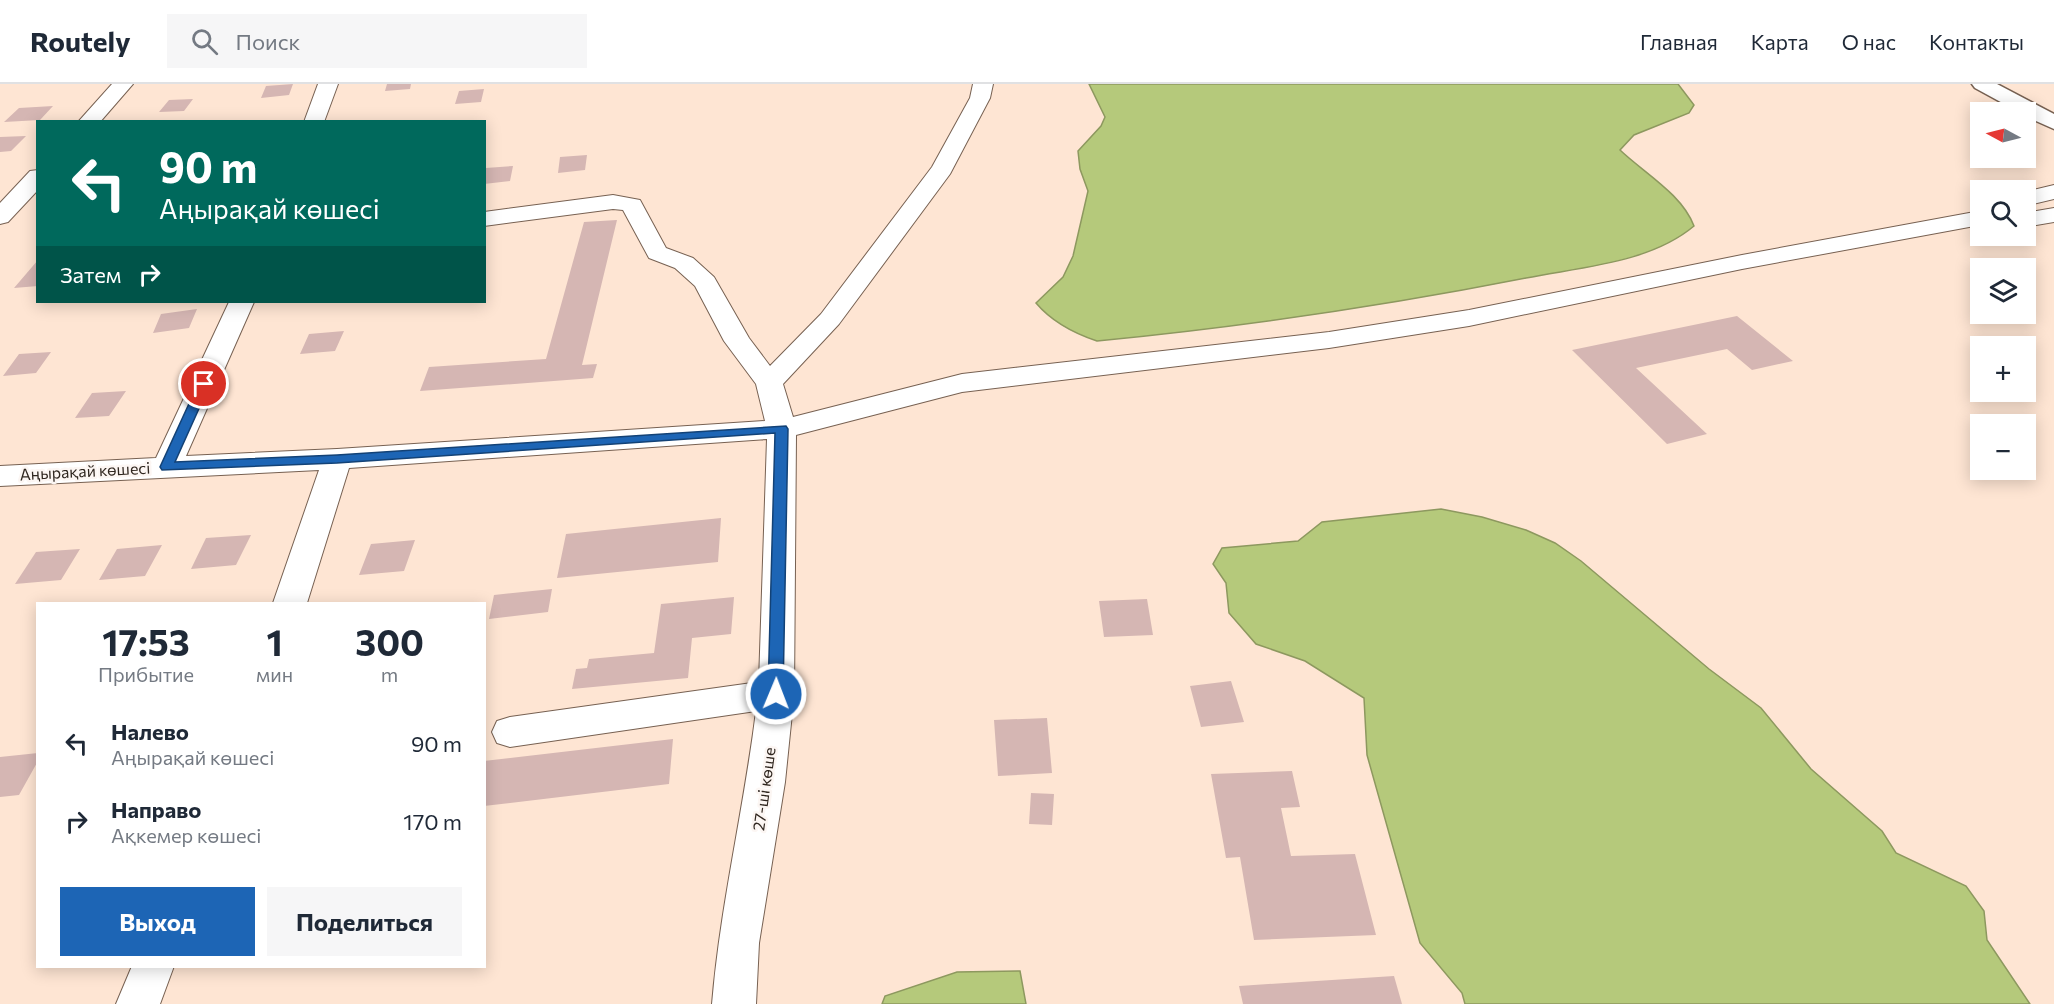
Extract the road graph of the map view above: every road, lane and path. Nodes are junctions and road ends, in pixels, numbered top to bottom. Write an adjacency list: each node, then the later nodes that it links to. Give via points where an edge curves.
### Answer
1 (123, 84): 7 (street)
2 (328, 84): 8 (street)
3 (983, 84): 19 (street, via 980,98 942,169 830,319)
4 (1982, 84): 6 (main road)
5 (2023, 84): 6 (main road)
6 (2045, 110): 9 (main road)
7 (90, 120)
8 (315, 120)
9 (2054, 130)
10 (36, 178): 14 (street)
11 (2054, 192): 12 (street)
12 (2036, 196)
13 (2054, 215): 15 (street)
14 (0, 217)
15 (2036, 218)
16 (486, 219): 19 (street, via 613,202 632,206 657,253 684,263 705,282 737,341)
17 (1970, 220): 20 (street, Аңырақай көшесі, via 1469,318 1329,340 962,383)
18 (242, 303): 22 (street)
19 (769, 383): 20 (street, 27-ші көше)
20 (782, 429): 21 (street, Аңырақай көшесі); 25 (street, 27-ші көше)
21 (337, 459): 22 (street, Аңырақай көшесі); 24 (street)
22 (167, 467): 23 (street, Аңырақай көшесі)
23 (0, 476)
24 (290, 602)
25 (776, 694): 26 (street); 29 (street, 27-ші көше, via 766,782 738,943)
26 (510, 732)
27 (152, 968): 28 (street)
28 (138, 1004)
29 (734, 1004)

